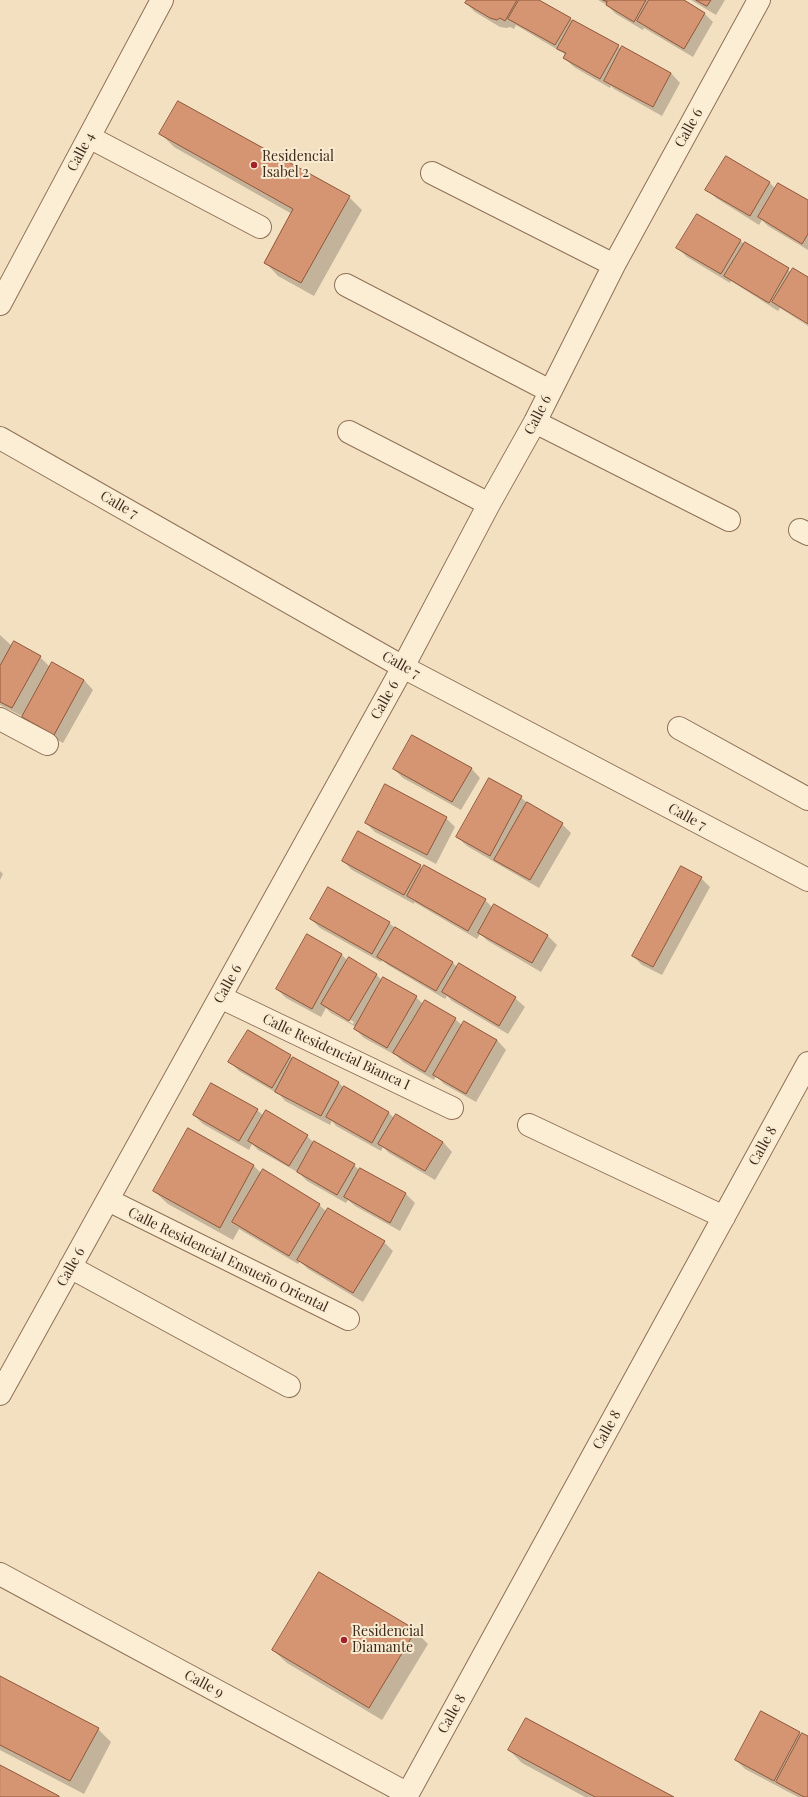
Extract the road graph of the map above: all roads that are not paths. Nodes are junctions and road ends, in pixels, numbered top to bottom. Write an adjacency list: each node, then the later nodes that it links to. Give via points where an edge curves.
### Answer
1 (162, 0): 3 (street, Calle 4)
2 (759, 0): 6 (street, Calle 6)
3 (89, 137): 5 (street); 8 (street, Calle 4)
4 (432, 173): 6 (street)
5 (260, 227)
6 (614, 265): 9 (street, Calle 6)
7 (346, 285): 9 (street)
8 (0, 304)
9 (550, 391): 10 (street, Calle 6)
10 (535, 422): 13 (street, Calle 6); 14 (street)
11 (349, 432): 13 (street)
12 (0, 438): 15 (street, Calle 7)
13 (489, 504): 15 (street, Calle 6)
14 (729, 520)
15 (403, 667): 20 (street, Calle 7); 21 (street, Calle 6)
16 (0, 719): 18 (street)
17 (679, 728): 19 (street)
18 (47, 744)
19 (808, 799)
20 (808, 880)
21 (220, 997): 23 (street, Calle Residencial Bianca I); 25 (street, Calle 6)
22 (808, 1063): 26 (street, Calle 8)
23 (452, 1108)
24 (529, 1125): 26 (street)
25 (108, 1200): 27 (street, Calle 6); 28 (street, Calle Residencial Ensueño Oriental)
26 (724, 1217): 32 (street, Calle 8)
27 (70, 1267): 29 (street); 30 (street, Calle 6)
28 (348, 1319)
29 (289, 1386)
30 (0, 1394)
31 (0, 1574): 32 (street, Calle 9)
32 (407, 1795)

